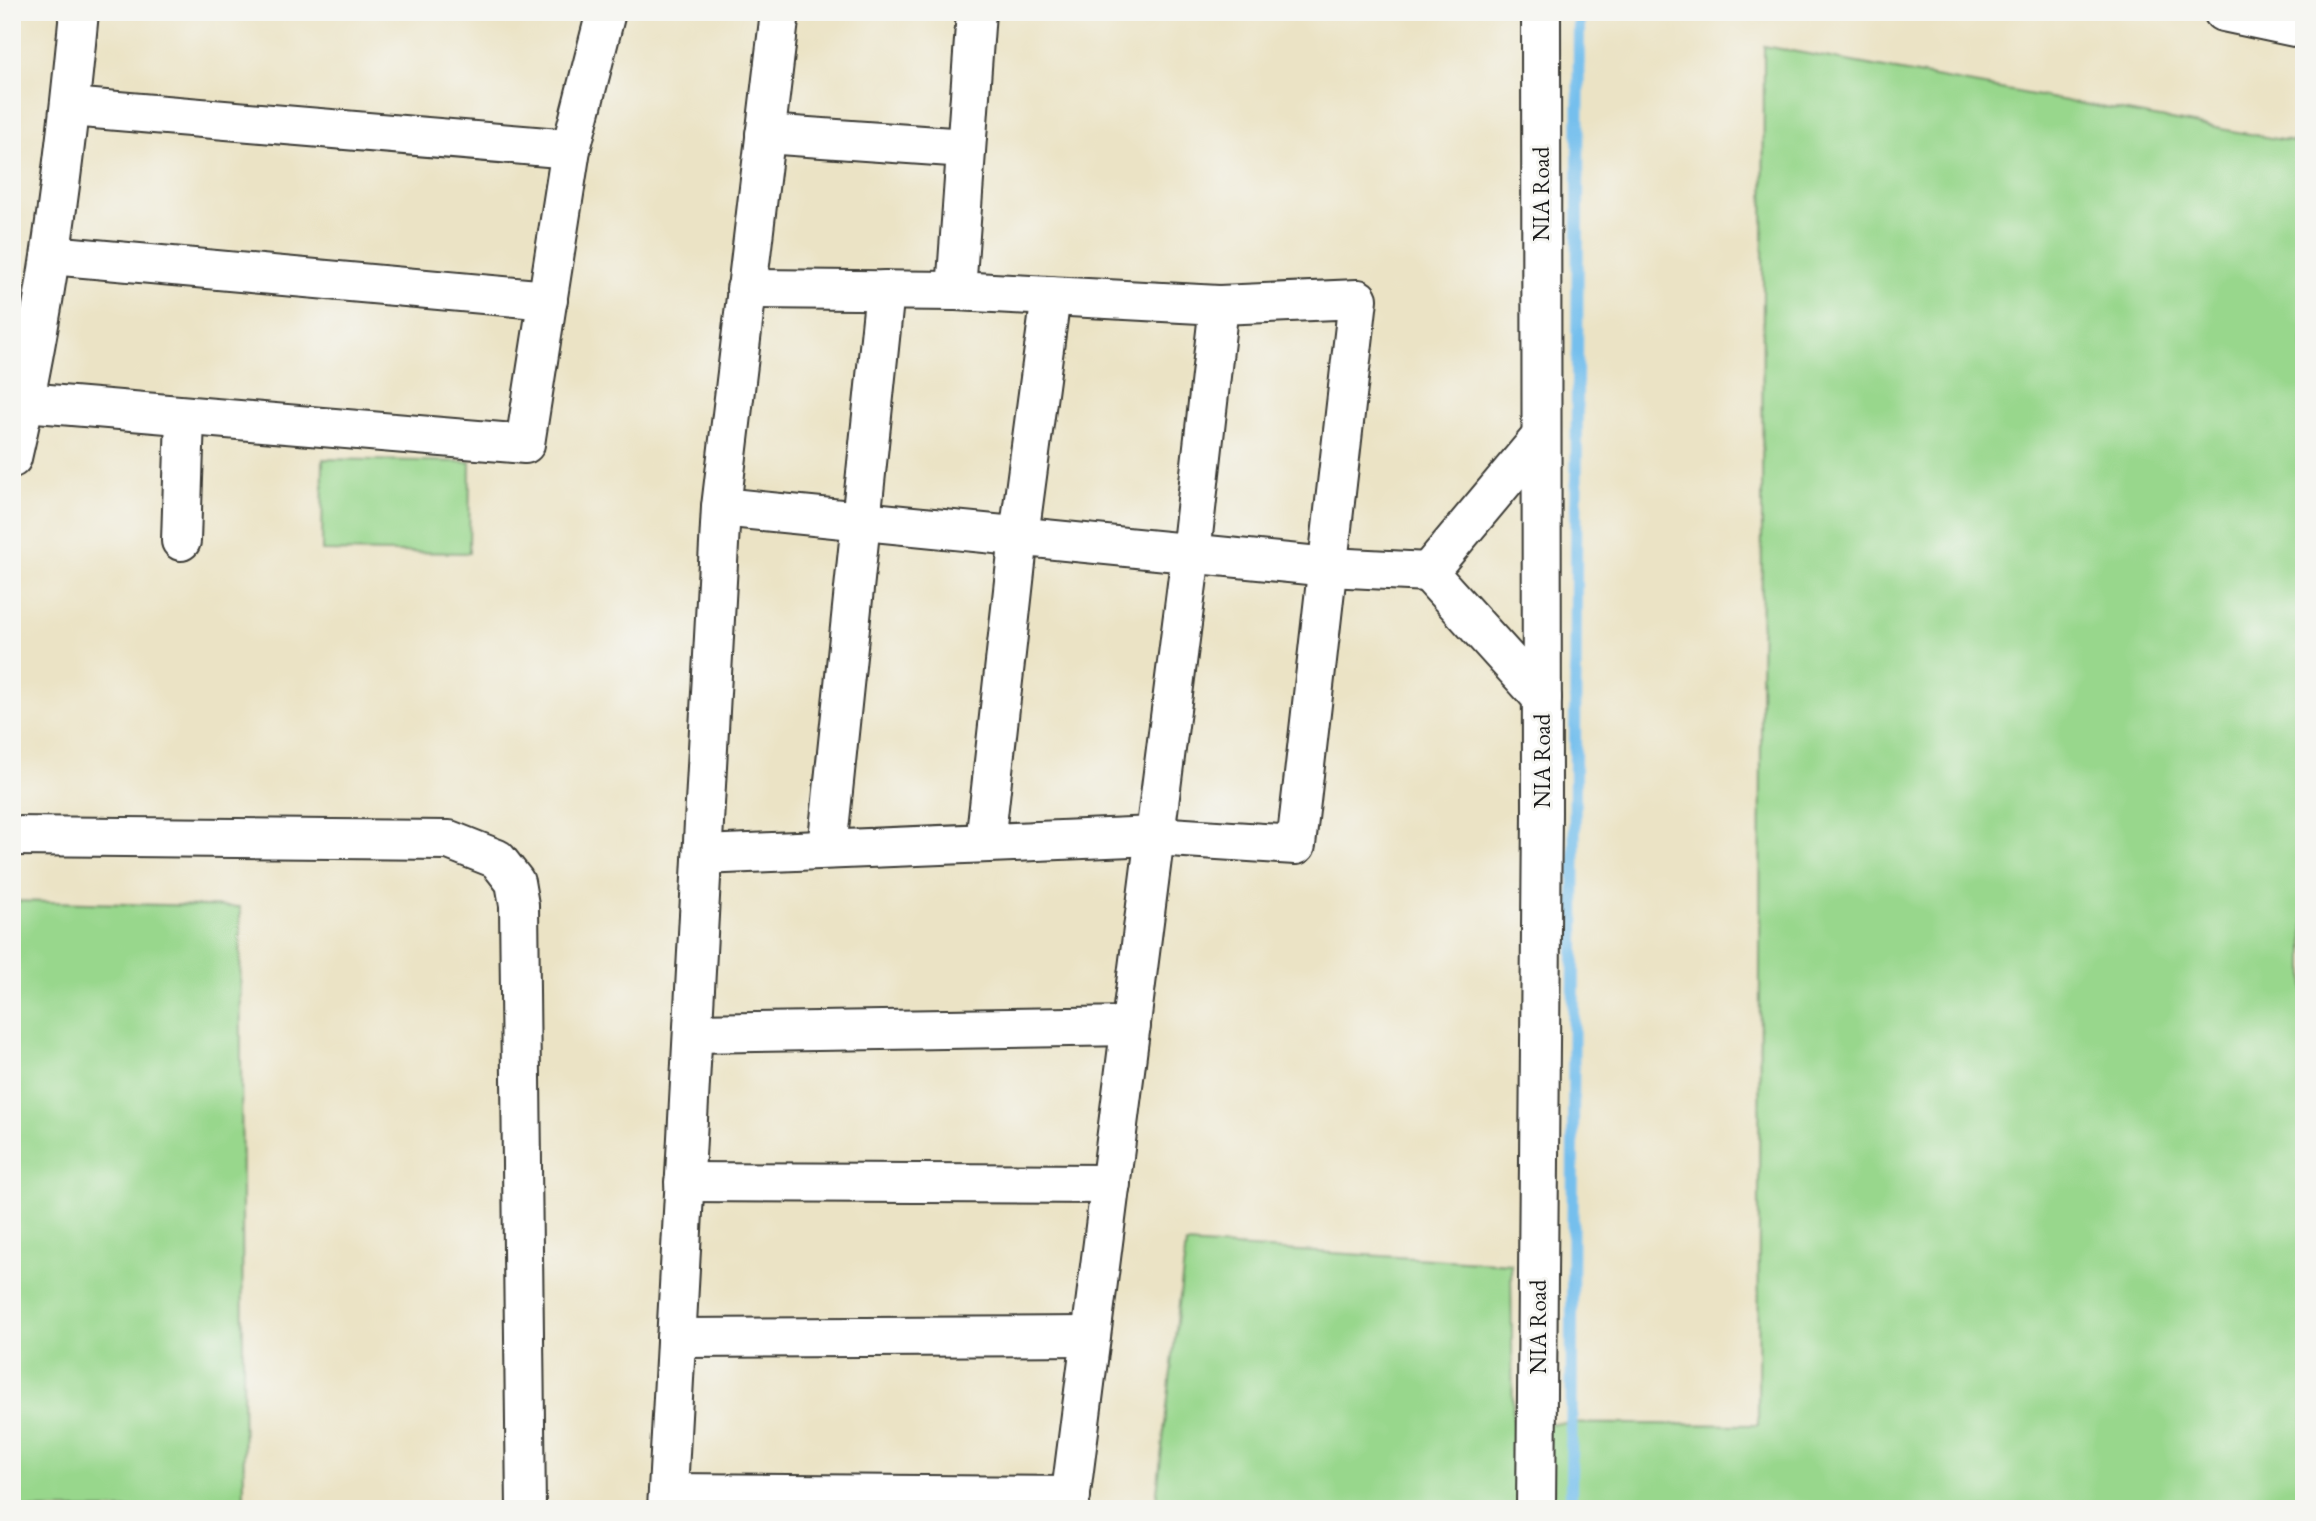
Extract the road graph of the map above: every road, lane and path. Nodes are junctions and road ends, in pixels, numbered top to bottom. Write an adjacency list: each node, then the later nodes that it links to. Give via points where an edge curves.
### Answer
1 (79, 12): 8 (street)
2 (606, 12): 11 (street)
3 (780, 12): 9 (street)
4 (976, 12): 10 (street)
5 (1541, 12): 21 (street, NIA Road)
6 (2224, 12): 7 (street)
7 (2304, 29)
8 (70, 107): 11 (street); 12 (street)
9 (765, 134): 10 (street); 13 (street)
10 (967, 148): 15 (street)
11 (571, 149): 17 (street)
12 (51, 255): 17 (street); 19 (street)
13 (746, 289): 14 (street); 23 (street)
14 (885, 290): 15 (street); 24 (street)
15 (956, 291): 16 (street)
16 (1051, 296): 18 (street); 25 (street)
17 (548, 300): 20 (street, via 525,444)
18 (1219, 305): 27 (street); 28 (street, via 1358,299)
19 (25, 402): 20 (street); 22 (street)
20 (185, 416): 26 (street)
21 (1541, 437): 29 (street); 30 (street, NIA Road)
22 (12, 458)
23 (721, 507): 24 (street); 35 (street)
24 (861, 521): 25 (street); 34 (street)
25 (1019, 536): 27 (street); 33 (street)
26 (181, 541)
27 (1191, 553): 28 (street); 32 (street)
28 (1329, 566): 29 (street); 32 (street, via 1296,845)
29 (1428, 572): 30 (street)
30 (1542, 698): 45 (street, NIA Road)
31 (12, 836): 44 (street, via 449,840 497,859 515,882 519,905)
32 (1154, 836): 33 (street); 36 (street)
33 (985, 843): 34 (street)
34 (827, 849): 35 (street)
35 (703, 855): 37 (street)
36 (1130, 1026): 37 (street); 39 (street)
37 (693, 1033): 38 (street)
38 (684, 1182): 39 (street); 41 (street)
39 (1111, 1184): 40 (street)
40 (1091, 1336): 41 (street); 43 (street)
41 (676, 1338): 42 (street)
42 (667, 1501): 43 (street)
43 (1070, 1502)
44 (526, 1509)
45 (1536, 1509)

